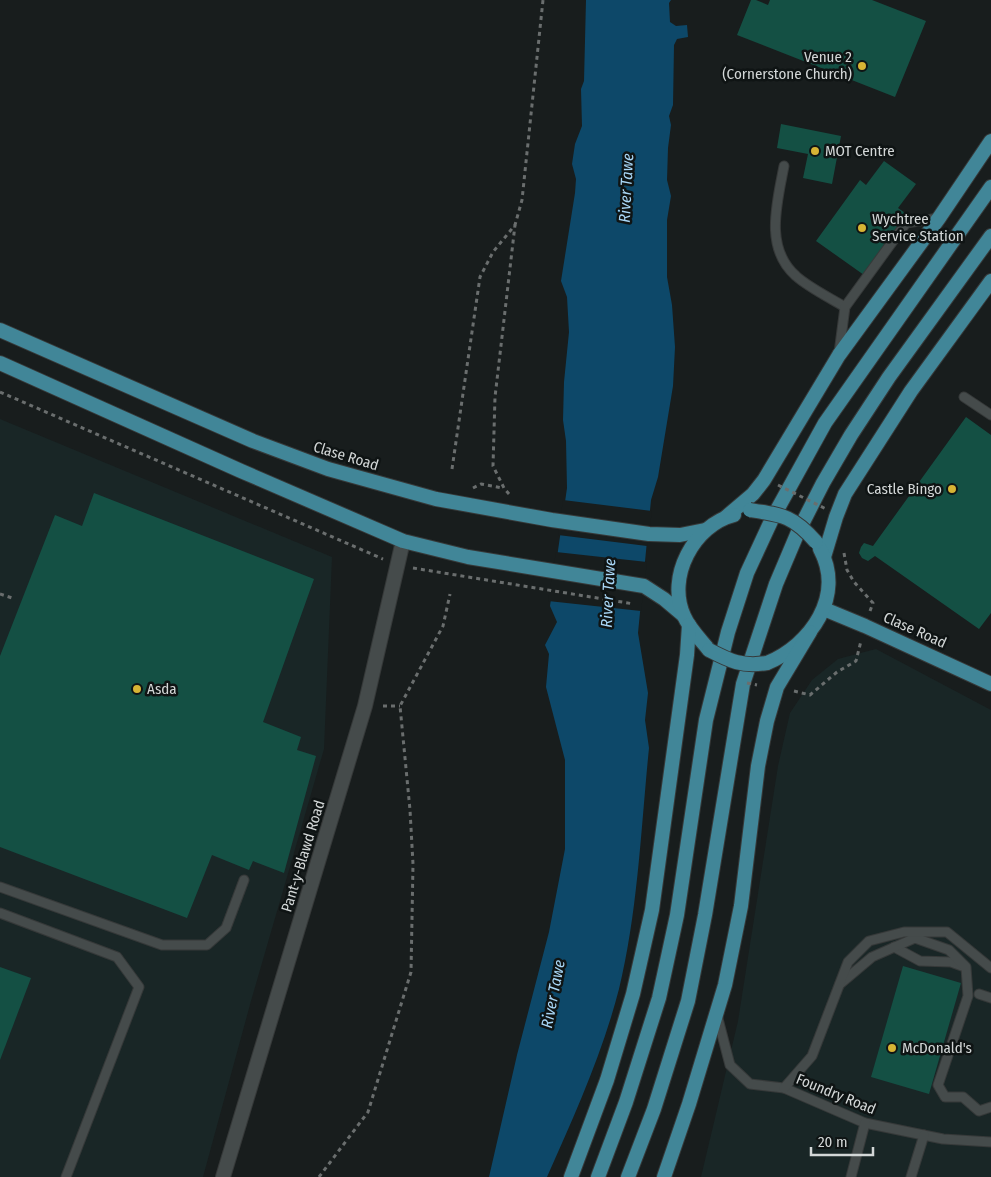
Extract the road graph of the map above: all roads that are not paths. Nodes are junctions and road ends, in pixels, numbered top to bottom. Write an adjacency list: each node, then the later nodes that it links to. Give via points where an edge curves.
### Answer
1 (991, 140): 4 (main road)
2 (784, 166): 7 (lane, via 776,211 775,237 780,257 796,276)
3 (991, 186): 39 (main road, via 825,423 772,519 747,574 728,632 706,720 677,915 659,998)
4 (939, 218): 7 (lane, via 906,223); 9 (main road)
5 (991, 236): 40 (main road, via 851,435 798,532 776,584 743,684 688,1001 654,1109)
6 (991, 281): 16 (main road, via 911,391 831,513)
7 (845, 307): 9 (lane)
8 (0, 330): 14 (main road, Clase Road, via 253,441 328,469 436,499 552,520 649,534 680,535)
9 (838, 356): 13 (main road, via 764,480)
10 (0, 362): 15 (main road)
11 (964, 397): 12 (lane)
12 (991, 414)
13 (726, 517): 14 (main road); 16 (main road, bridge, via 750,510 781,515 803,527)
14 (704, 530): 18 (main road, via 687,554 679,580 678,591)
15 (403, 541): 18 (main road, via 468,557 644,586); 37 (street, Pant-y-Blawd Road, via 365,706)
16 (824, 558): 17 (main road, via 829,582)
17 (824, 610): 19 (main road); 20 (main road, Clase Road)
18 (686, 620): 19 (main road, bridge, via 709,650 741,664 767,664 790,651); 38 (main road, via 687,655 652,910 633,994)
19 (810, 632): 30 (main road, via 777,687 767,721 758,766 742,906)
20 (991, 684)
21 (244, 880): 22 (lane, via 226,928 207,946 162,945)
22 (0, 887)
23 (0, 913): 36 (lane, via 117,957 139,987)
24 (894, 947): 25 (lane, via 920,961 951,962); 25 (lane, via 915,938 948,950); 27 (lane, via 872,957)
25 (966, 967): 32 (lane, via 968,996 938,1085 945,1097 963,1097 979,1111)
26 (991, 968): 27 (lane, via 947,932 904,932 869,941 848,962)
27 (840, 984): 31 (lane, via 812,1056)
28 (979, 994): 29 (lane)
29 (991, 998)
30 (716, 1015): 31 (lane, Foundry Road, via 730,1065 750,1084); 41 (main road)
31 (784, 1088): 33 (lane, Foundry Road)
32 (991, 1107)
33 (865, 1123): 34 (lane, Foundry Road); 42 (lane)
34 (924, 1135): 35 (lane, Foundry Road); 43 (lane)
35 (991, 1142)
36 (66, 1177)
37 (223, 1177)
38 (571, 1177)
39 (598, 1177)
40 (628, 1177)
41 (664, 1177)
42 (851, 1177)
43 (911, 1177)

